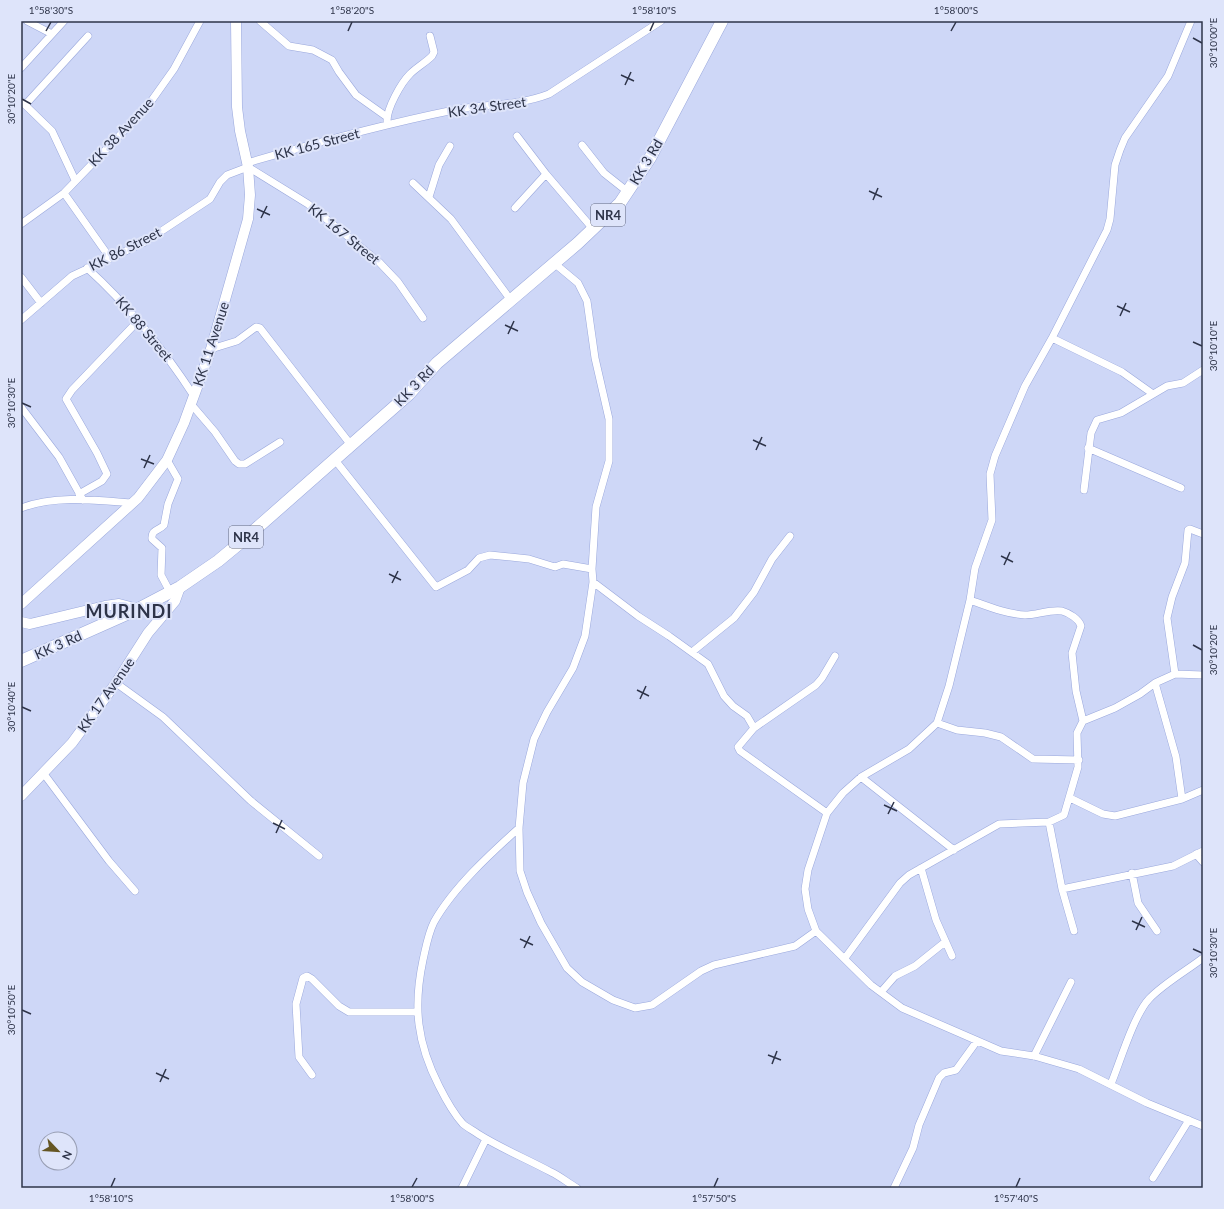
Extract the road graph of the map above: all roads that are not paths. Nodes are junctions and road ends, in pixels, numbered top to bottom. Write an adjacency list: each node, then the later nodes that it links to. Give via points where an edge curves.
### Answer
1 (27, 21): 9 (street)
2 (64, 21): 9 (street)
3 (200, 21): 20 (street, KK 38 Avenue, via 174,69 147,107)
4 (236, 21): 18 (main road, KK 11 Avenue, via 238,120)
5 (260, 21): 14 (street, via 289,46 313,50 332,60 356,95)
6 (661, 21): 14 (street, KK 34 Street, via 549,94 522,103 473,107)
7 (722, 21): 22 (highway, KK 3 Rd / NR4, via 661,138)
8 (1191, 21): 37 (street, via 1168,76 1125,138 1115,165 1107,230)
9 (52, 34): 12 (street)
10 (88, 36): 13 (street)
11 (430, 36): 14 (street, via 434,52 432,56 404,82)
12 (21, 68)
13 (23, 103): 20 (street, via 52,131)
14 (387, 121): 18 (street, KK 165 Street)
15 (517, 136): 19 (street)
16 (582, 145): 22 (street, via 604,174)
17 (450, 146): 24 (street, via 439,164)
18 (248, 165): 28 (street, KK 86 Street, via 224,177 210,199 198,208 145,242); 34 (street, KK 167 Street, via 308,204 379,262 398,282); 38 (main road, KK 11 Avenue, via 248,219)
19 (546, 174): 25 (street); 27 (street)
20 (75, 180): 23 (street, KK 38 Avenue)
21 (413, 183): 24 (street)
22 (628, 192): 27 (highway, KK 3 Rd / NR4)
23 (64, 193): 26 (street, KK 38 Avenue); 28 (street)
24 (429, 197): 32 (street, via 451,219)
25 (515, 208)
26 (21, 224)
27 (593, 229): 29 (highway, KK 3 Rd / NR4)
28 (110, 258): 30 (street, KK 86 Street)
29 (554, 263): 32 (highway, KK 3 Rd / NR4); 55 (street, via 578,283 586,301 595,358 609,419 609,461 596,507)
30 (87, 268): 33 (street, KK 86 Street, via 66,281); 36 (street, KK 88 Street, via 114,293)
31 (21, 277): 33 (street)
32 (510, 299): 44 (highway, KK 3 Rd / NR4)
33 (41, 303): 35 (street, KK 86 Street)
34 (423, 318)
35 (21, 320)
36 (138, 322): 41 (street, KK 88 Street, via 166,354); 50 (street, via 66,399 107,474)
37 (1052, 338): 40 (street, via 1122,372); 58 (street, via 1025,386 995,456 990,474 992,520 975,568)
38 (211, 349): 41 (main road, KK 11 Avenue); 44 (street, via 237,341 256,327 260,328)
39 (1203, 370): 40 (street, via 1183,383 1167,386)
40 (1153, 394): 45 (street, via 1121,413 1098,420 1091,433)
41 (193, 400): 43 (street, KK 88 Street, via 239,464 250,461); 46 (main road, KK 11 Avenue)
42 (21, 407): 50 (street, via 60,457)
43 (280, 442)
44 (351, 445): 47 (highway, KK 3 Rd / NR4)
45 (1088, 448): 48 (street); 49 (street)
46 (167, 460): 51 (main road, KK 11 Avenue); 57 (street, via 178,479 168,504 164,525 155,530 152,539 162,548 161,575)
47 (336, 460): 55 (street, via 436,587 468,570 479,558 490,555 529,559 550,566 563,564); 57 (highway, KK 3 Rd / NR4, via 218,561)
48 (1181, 488)
49 (1084, 490)
50 (81, 497): 51 (street); 52 (street)
51 (132, 503): 59 (main road, KK 11 Avenue)
52 (21, 508)
53 (1203, 534): 65 (street, via 1188,530 1185,563 1169,608 1168,630)
54 (790, 536): 62 (street, via 734,618)
55 (592, 569): 56 (street)
56 (593, 582): 62 (street); 81 (street, via 588,621 580,652 534,739 523,783)
57 (175, 590): 60 (highway, KK 3 Rd / NR4); 67 (main road, KK 17 Avenue, via 175,601 148,633)
58 (970, 600): 69 (street, via 1022,615 1060,611 1080,623 1072,653 1076,691); 70 (street, via 950,686)
59 (21, 604)
60 (138, 609): 61 (main road, via 119,604 30,624); 64 (highway, KK 3 Rd / NR4)
61 (21, 622)
62 (692, 652): 71 (street, via 708,664 724,696 747,716)
63 (835, 656): 71 (street, via 816,684)
64 (21, 661)
65 (1175, 674): 66 (street); 68 (street)
66 (1203, 675)
67 (116, 683): 73 (main road, KK 17 Avenue, via 72,744); 84 (street, via 163,717 251,801)
68 (1154, 683): 69 (street, via 1115,708); 78 (street, via 1176,757)
69 (1083, 721): 72 (street, via 1077,732)
70 (937, 723): 72 (street, via 957,730 1001,737 1033,759); 74 (street, via 909,749)
71 (754, 728): 79 (street, via 740,742 740,751)
72 (1079, 760): 77 (street)
73 (44, 774): 76 (main road, KK 17 Avenue); 89 (street, via 109,861)
74 (861, 777): 79 (street, via 843,793); 82 (street)
75 (1203, 790): 78 (street)
76 (21, 796)
77 (1070, 798): 78 (street, via 1104,814 1116,816); 80 (street, via 1064,815)
78 (1182, 799)
79 (827, 813): 90 (street, via 808,870 805,889 808,909)
80 (1050, 822): 82 (street, via 999,824); 88 (street)
81 (519, 828): 90 (street, via 520,871 524,884 541,923 567,968 582,982 625,1006 635,1008 652,1005 701,971 714,965 794,946); 99 (street, via 466,880 442,908 429,933 421,970)
82 (954, 850): 86 (street)
83 (1200, 852): 85 (street); 87 (street, via 1173,866)
84 (319, 856)
85 (1203, 862)
86 (921, 868): 93 (street); 95 (street, via 900,883)
87 (1132, 873): 88 (street); 92 (street, via 1138,903)
88 (1062, 889): 91 (street)
89 (135, 891)
90 (816, 931): 95 (street)
91 (1074, 931)
92 (1157, 931)
93 (945, 942): 94 (street); 98 (street, via 915,966 895,976)
94 (952, 956)
95 (844, 958): 98 (street)
96 (1203, 958): 103 (street, via 1148,1000 1140,1012)
97 (1071, 982): 101 (street)
98 (881, 992): 100 (street, via 902,1008)
99 (417, 1012): 102 (street, via 349,1012 339,1006 312,979 307,976 303,978 296,1004 299,1057); 106 (street, via 418,1031 428,1065 450,1107 464,1125)
100 (976, 1041): 101 (street, via 1000,1050); 110 (street, via 956,1070 944,1073 939,1078 913,1148)
101 (1034, 1056): 103 (street, via 1079,1069)
102 (312, 1075)
103 (1111, 1084): 104 (street, via 1147,1103)
104 (1189, 1120): 105 (street); 107 (street)
105 (1203, 1126)
106 (486, 1139): 108 (street); 109 (street)
107 (1153, 1178)
108 (462, 1188)
109 (577, 1188)
110 (894, 1188)

